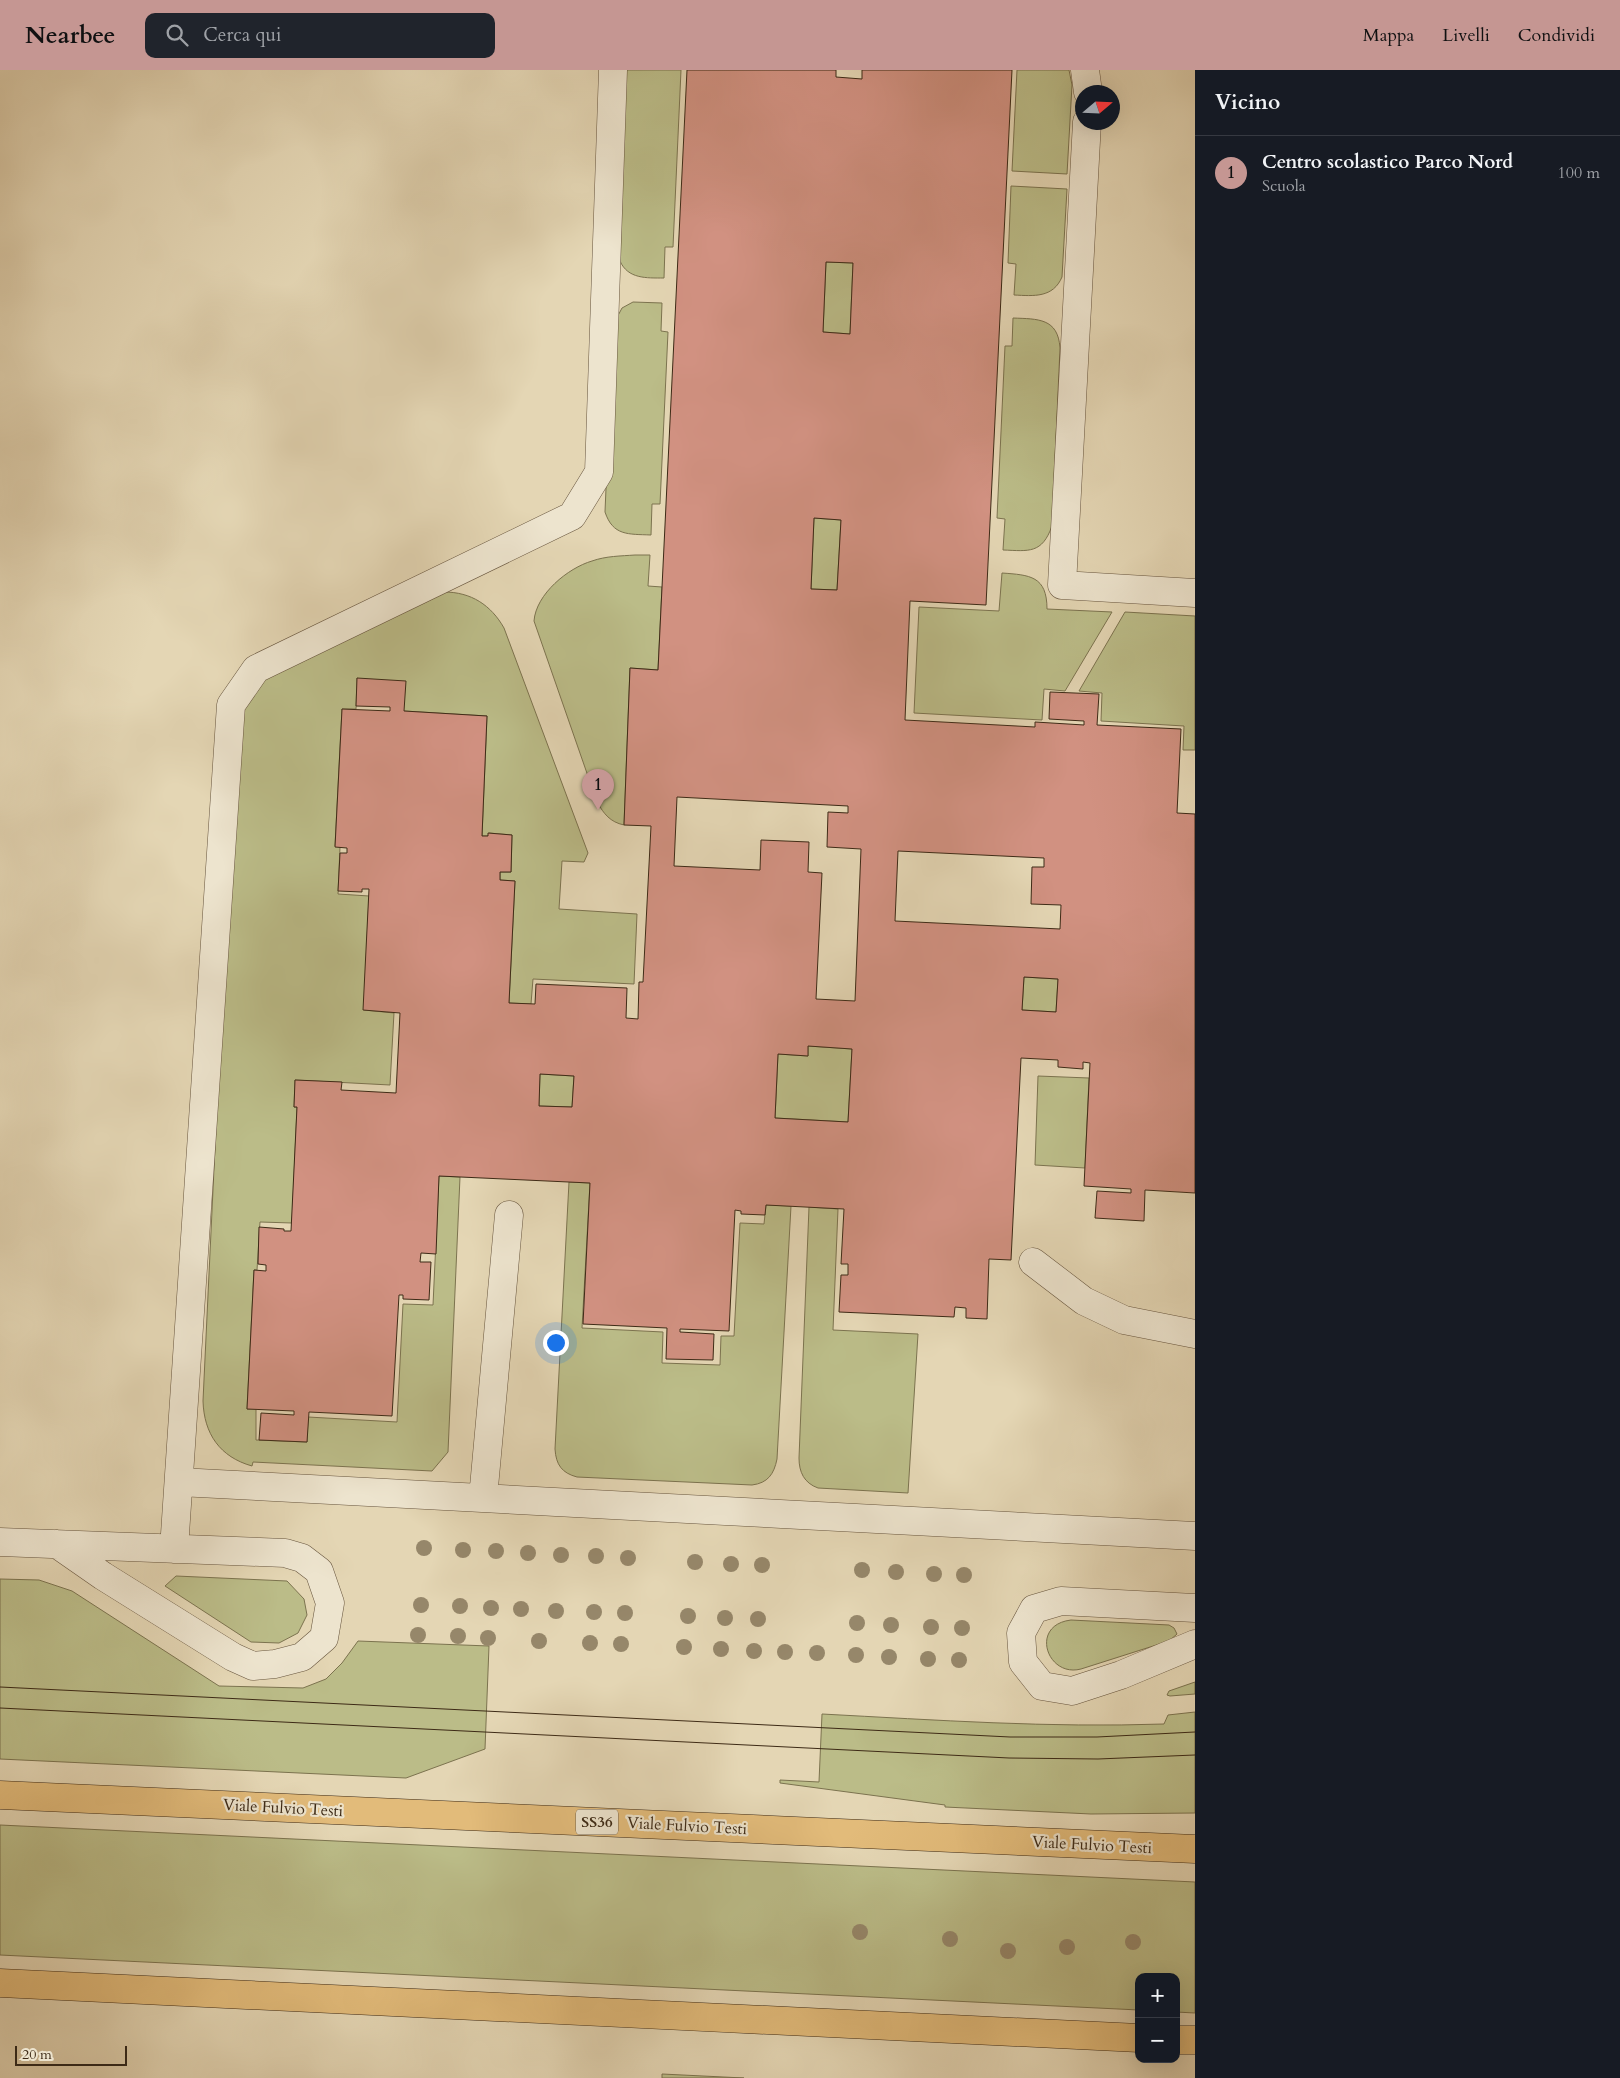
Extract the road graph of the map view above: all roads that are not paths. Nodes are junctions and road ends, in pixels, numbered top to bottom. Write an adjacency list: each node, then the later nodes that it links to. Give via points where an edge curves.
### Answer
1 (613, 70): 9 (street, via 599,472 572,516 256,669 231,705)
2 (1086, 70): 3 (street)
3 (1087, 85)
4 (1087, 130): 5 (street, via 1062,585)
5 (1195, 593)
6 (509, 1215): 10 (street)
7 (1033, 1262): 8 (street, via 1084,1301 1124,1320)
8 (1195, 1334)
9 (179, 1482): 10 (street); 14 (street)
10 (483, 1498): 11 (street)
11 (1195, 1536)
12 (0, 1542): 13 (street)
13 (57, 1544): 14 (street); 14 (street, via 233,1657 253,1666 302,1657 324,1638 330,1603 319,1571 302,1558 285,1553)
14 (174, 1549)
15 (1195, 1608): 16 (street, via 1061,1601 1034,1609 1021,1633 1023,1662 1042,1686 1072,1691 1121,1675)
16 (1195, 1644)
17 (0, 1796): 18 (main road, Viale Fulvio Testi / SS36)
18 (1195, 1849)
19 (0, 1983): 20 (main road)
20 (1135, 2038)
21 (1180, 2040): 22 (main road)
22 (1195, 2040)

